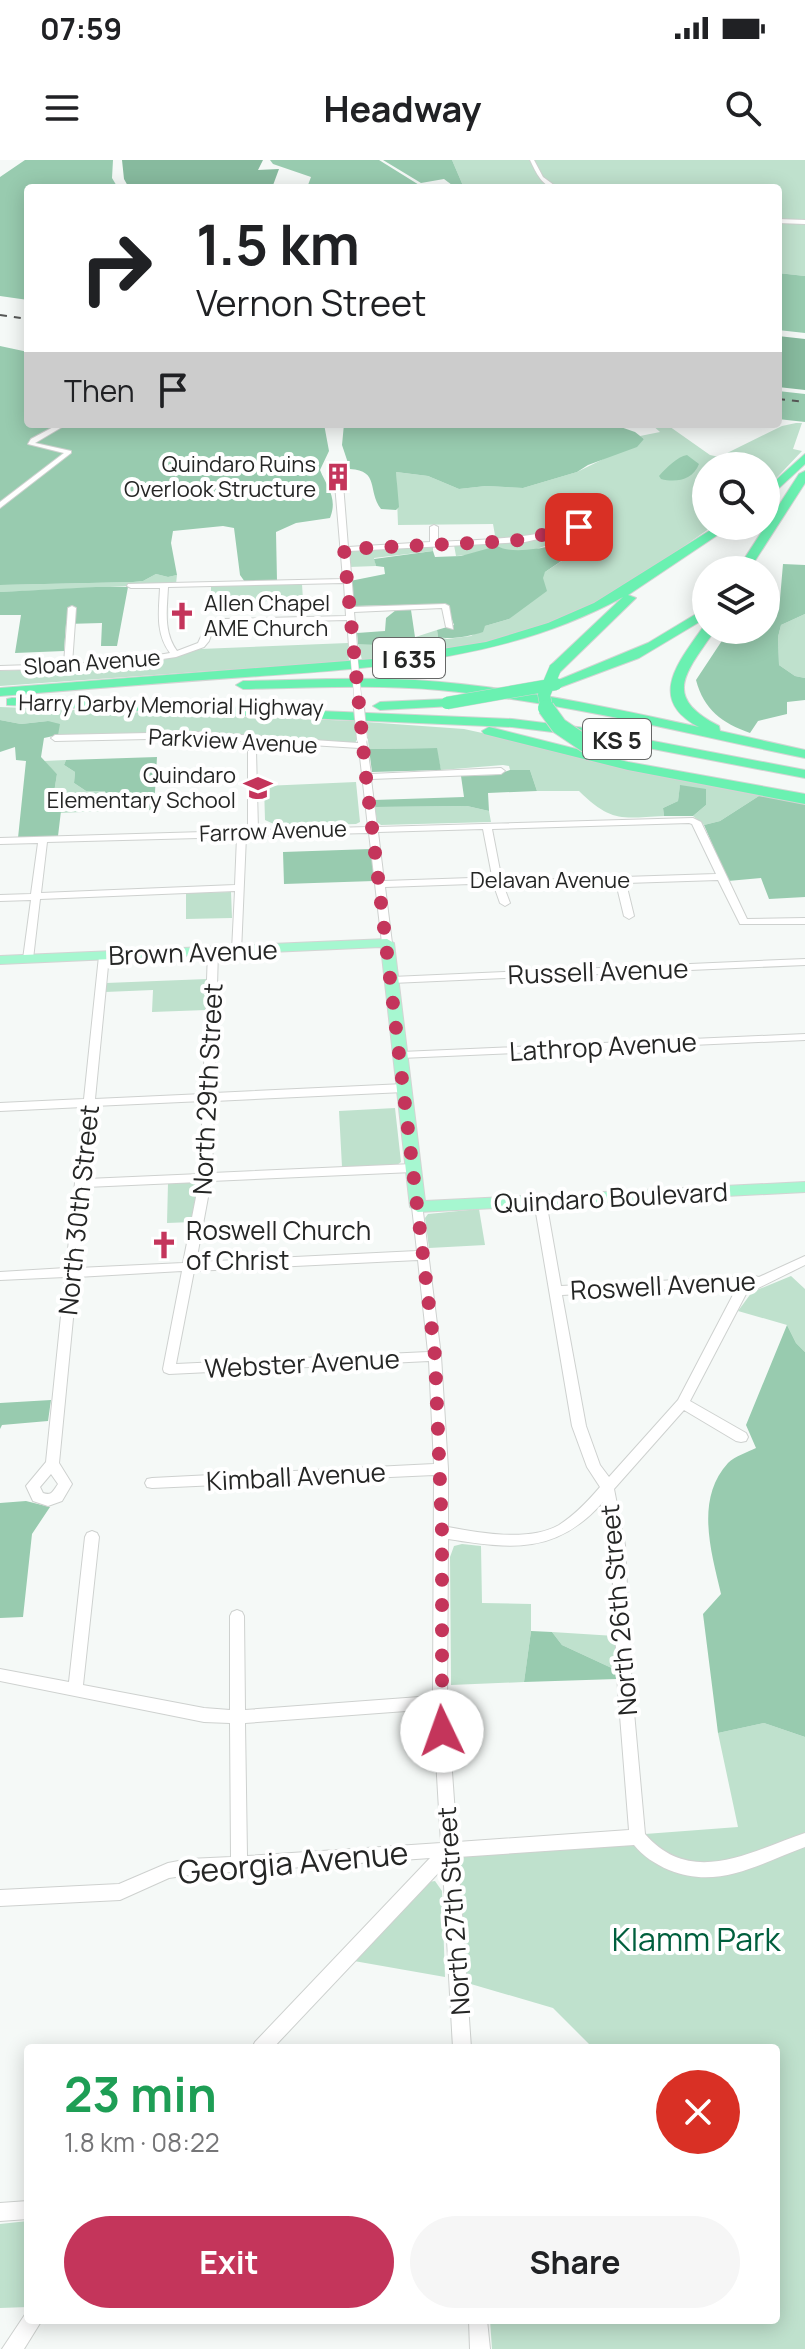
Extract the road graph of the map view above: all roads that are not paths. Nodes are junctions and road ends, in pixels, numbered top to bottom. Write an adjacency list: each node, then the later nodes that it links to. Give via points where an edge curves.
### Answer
1 (532, 160): 2 (street)
2 (549, 184)
3 (782, 221): 4 (street)
4 (805, 222)
5 (56, 428): 11 (street, via 31,444 69,452)
6 (805, 457): 8 (highway)
7 (805, 474): 16 (highway)
8 (780, 482)
9 (339, 484): 15 (street, North 27th Street)
10 (585, 495): 14 (street, via 602,497 605,504 599,518 579,527 525,540)
11 (0, 506)
12 (434, 527): 14 (street)
13 (704, 540): 17 (highway, Harry Darby Memorial Highway / I 635)
14 (434, 545): 15 (street)
15 (344, 549): 18 (street, North 27th Street)
16 (752, 556)
17 (659, 570): 29 (highway); 30 (highway, Harry Darby Memorial Highway / I 635, via 550,628 451,653)
18 (346, 581): 19 (street); 22 (street, North 27th Street)
19 (164, 585): 20 (street); 26 (street, via 164,636)
20 (131, 586)
21 (72, 608): 27 (street)
22 (350, 614): 24 (street, via 445,606); 26 (street, Sloan Avenue, via 215,623 201,645); 37 (street, North 27th Street, bridge)
23 (692, 622): 29 (highway, Harry Darby Memorial Highway / I 635, via 663,644 611,666)
24 (450, 627)
25 (699, 644): 36 (highway, via 677,677 674,691 680,704 707,726)
26 (176, 655): 27 (street, Sloan Avenue)
27 (68, 665): 28 (street, Sloan Avenue)
28 (0, 668)
29 (556, 676): 33 (highway, Harry Darby Memorial Highway / I 635, bridge, via 447,703); 40 (highway, bridge, via 546,680 542,694 547,712 567,734 593,749)
30 (63, 687): 31 (highway, Harry Darby Memorial Highway / I 635); 36 (highway, KS 5, via 435,686 542,701)
31 (0, 692)
32 (0, 702): 33 (highway, Harry Darby Memorial Highway / I 635)
33 (208, 709): 34 (highway, KS 5)
34 (427, 720): 42 (highway, KS 5, via 585,732); 45 (highway, via 628,766)
35 (55, 738): 37 (street, Parkview Avenue, via 196,735)
36 (744, 742): 39 (highway, KS 5)
37 (362, 743): 43 (street, North 27th Street)
38 (252, 751): 48 (street, North 29th Street)
39 (805, 754)
40 (666, 766): 44 (highway); 45 (highway)
41 (501, 771): 43 (street)
42 (805, 774)
43 (366, 777): 47 (street, North 27th Street)
44 (805, 783)
45 (805, 797)
46 (487, 826): 47 (street, Farrow Avenue); 51 (street, Farrow Avenue, via 690,820 696,822); 54 (street)
47 (372, 828): 48 (street, Farrow Avenue); 53 (street, North 27th Street)
48 (248, 832): 49 (street, Farrow Avenue); 55 (street, North 29th Street)
49 (43, 840): 50 (street, Farrow Avenue); 56 (street)
50 (0, 841)
51 (721, 877): 52 (street, Delavan Avenue); 60 (street, via 743,922)
52 (620, 880): 54 (street, Delavan Avenue); 59 (street)
53 (379, 884): 54 (street, Delavan Avenue); 61 (street, North 27th Street)
54 (498, 884): 58 (street)
55 (239, 888): 56 (street); 62 (street, North 29th Street)
56 (35, 897): 57 (street); 65 (street)
57 (0, 898)
58 (505, 903)
59 (629, 916)
60 (805, 921)
61 (387, 943): 62 (main road, Brown Avenue); 68 (main road, North 27th Street)
62 (237, 950): 63 (main road, Brown Avenue)
63 (213, 951): 64 (main road, Brown Avenue); 72 (street, North 29th Street)
64 (104, 956): 65 (main road, Brown Avenue); 73 (street, North 30th Street)
65 (28, 959): 66 (main road, Brown Avenue)
66 (0, 960)
67 (805, 962): 68 (street, Russell Avenue)
68 (392, 980): 70 (main road, North 27th Street)
69 (805, 1037): 70 (street, Lathrop Avenue)
70 (401, 1055): 71 (main road, North 27th Street)
71 (404, 1088): 72 (street); 75 (main road, North 27th Street)
72 (209, 1097): 73 (street); 76 (street, North 29th Street)
73 (88, 1102): 74 (street); 77 (street, North 30th Street)
74 (0, 1107)
75 (413, 1168): 76 (street); 80 (main road, North 27th Street)
76 (206, 1177): 77 (street); 83 (street, North 29th Street)
77 (81, 1183): 84 (street, North 30th Street)
78 (805, 1187): 79 (main road, Quindaro Boulevard)
79 (540, 1201): 80 (main road, Quindaro Boulevard); 87 (street, North 26th Street)
80 (418, 1207): 81 (street, North 27th Street)
81 (423, 1255): 83 (street); 88 (street, North 27th Street)
82 (805, 1260): 86 (street)
83 (190, 1268): 84 (street); 89 (street, North 29th Street)
84 (72, 1273): 85 (street); 92 (street, North 30th Street)
85 (0, 1276)
86 (769, 1279): 87 (street, Roswell Avenue); 90 (street, via 741,1291)
87 (556, 1291): 95 (street, North 26th Street, via 579,1426)
88 (435, 1356): 89 (street, Webster Avenue); 93 (street, North 27th Street)
89 (169, 1369)
90 (683, 1403): 91 (street); 95 (street)
91 (741, 1437)
92 (52, 1464)
93 (441, 1469): 94 (street, Kimball Avenue); 96 (street, North 27th Street)
94 (152, 1483)
95 (607, 1486): 96 (street, via 585,1513 541,1537 496,1541); 103 (street, North 26th Street, via 618,1545)
96 (442, 1532): 101 (street, North 27th Street)
97 (92, 1537): 100 (street)
98 (237, 1616): 102 (street)
99 (0, 1675): 100 (street)
100 (75, 1691): 102 (street)
101 (440, 1702): 102 (street); 105 (street, North 27th Street)
102 (236, 1717): 106 (street)
103 (637, 1837): 104 (street, via 659,1858 708,1871); 105 (street, Georgia Avenue)
104 (805, 1840)
105 (450, 1849): 106 (street, Georgia Avenue); 108 (street); 109 (street, North 27th Street)
106 (239, 1863): 107 (street, Georgia Avenue, via 177,1869 120,1892)
107 (0, 1898)
108 (265, 2044)
109 (462, 2044)
110 (24, 2210): 111 (street)
111 (0, 2212)
112 (30, 2324): 114 (street)
113 (478, 2324): 115 (street)
114 (12, 2349)
115 (480, 2349)

